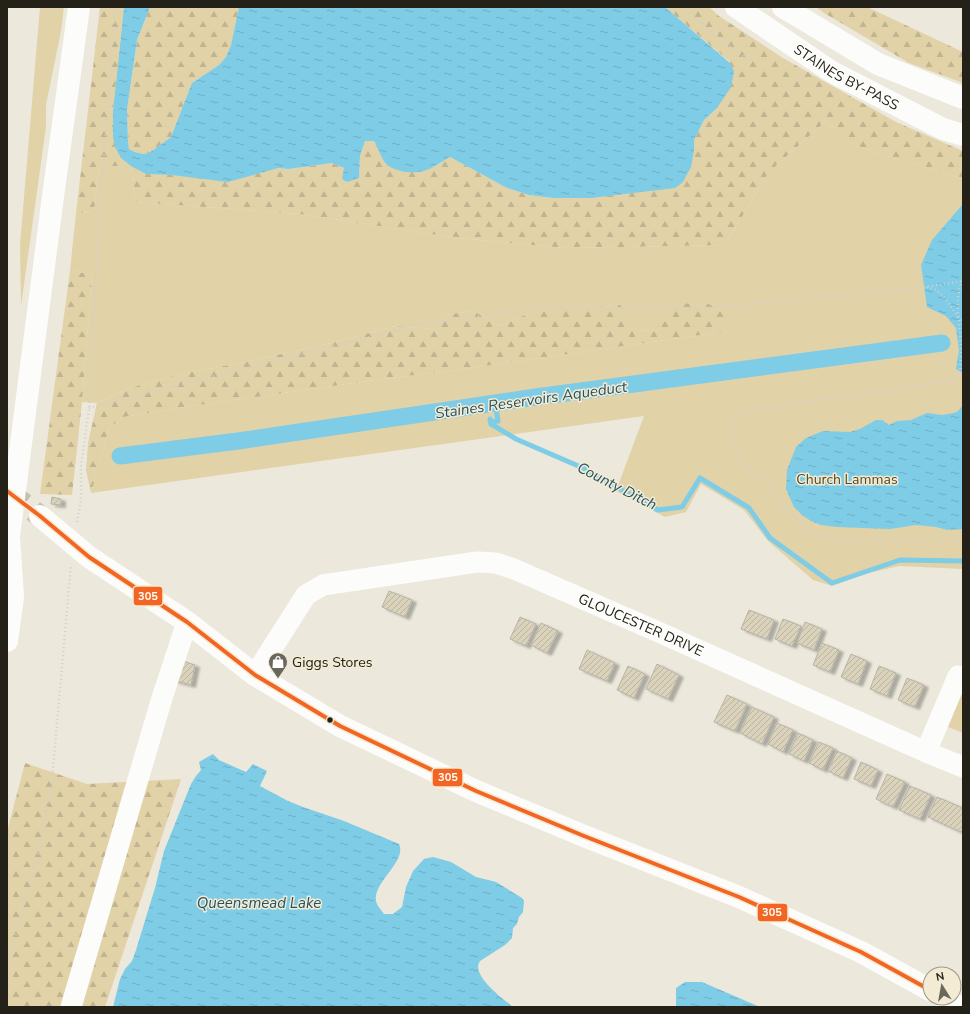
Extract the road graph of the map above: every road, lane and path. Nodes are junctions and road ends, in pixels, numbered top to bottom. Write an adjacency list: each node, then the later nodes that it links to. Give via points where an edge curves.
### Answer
1 (79, 7): 16 (main road)
2 (115, 7): 14 (path)
3 (684, 7): 6 (path)
4 (736, 7): 8 (main road, STAINES BY-PASS, via 832,72 942,129)
5 (783, 7): 7 (main road, STAINES BY-PASS, via 878,64)
6 (750, 61)
7 (963, 98)
8 (963, 135)
9 (963, 281): 10 (path); 11 (path, via 959,288)
10 (926, 287): 11 (path, via 936,290 943,296); 14 (path, via 696,309 532,308 413,326)
11 (958, 318): 12 (path); 13 (path)
12 (963, 324)
13 (962, 373): 17 (path, via 951,381 746,411 730,424 730,439 745,467 759,475 785,508 812,533 828,539)
14 (88, 408): 18 (path, via 80,467 81,499)
15 (40, 516): 18 (main road)
16 (8, 540): 20 (main road, via 13,597)
17 (963, 541)
18 (73, 543): 19 (main road, via 89,557); 25 (path, via 52,780 39,852)
19 (187, 622): 21 (main road); 27 (street)
20 (7, 641)
21 (255, 676): 23 (street, GLOUCESTER DRIVE, via 306,594 324,585 477,562 496,563 663,634); 26 (main road, via 340,726 476,791 738,897 861,952)
22 (958, 676): 23 (street)
23 (926, 752): 24 (street, GLOUCESTER DRIVE)
24 (963, 767)
25 (7, 966)
26 (922, 986)
27 (70, 1007)

